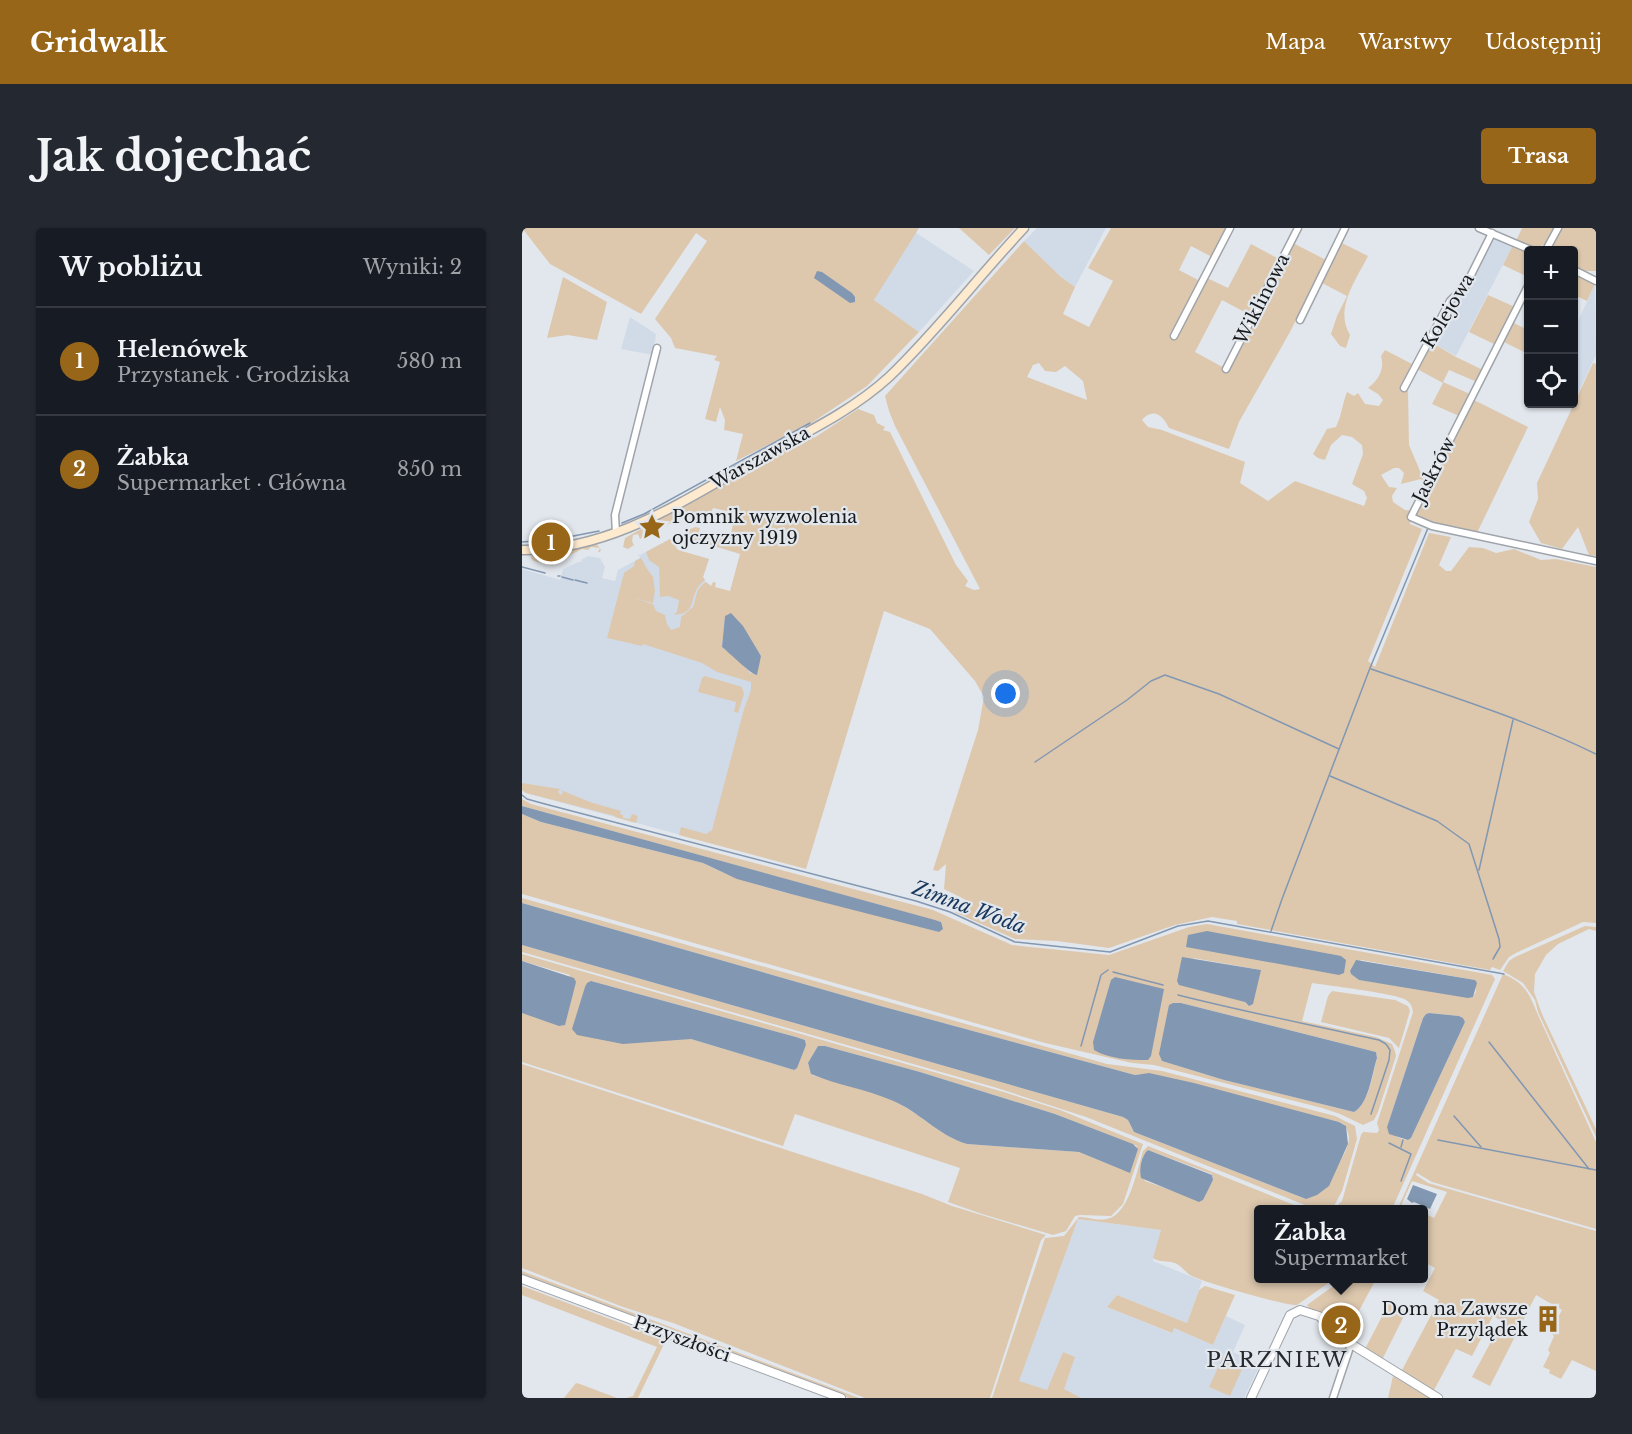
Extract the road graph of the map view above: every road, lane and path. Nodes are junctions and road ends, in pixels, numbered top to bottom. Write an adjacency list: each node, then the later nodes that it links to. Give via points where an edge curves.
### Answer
1 (1024, 228): 18 (main road, Warszawska, via 908,357 861,398 670,509)
2 (1230, 228): 14 (street)
3 (1298, 228): 16 (street, Wiklinowa)
4 (1345, 228): 13 (street)
5 (1479, 228): 7 (street)
6 (1558, 228): 8 (street)
7 (1492, 233): 9 (street); 17 (street, Kolejowa, via 1466,285 1450,301)
8 (1548, 246)
9 (1524, 247)
10 (1578, 272): 11 (street)
11 (1596, 281)
12 (1524, 294): 20 (street, Jaskrów, via 1411,517)
13 (1300, 320)
14 (1174, 336)
15 (657, 348): 18 (street, via 615,515)
16 (1226, 369)
17 (1404, 388)
18 (616, 533): 19 (main road, Warszawska, via 571,545)
19 (522, 550)
20 (1596, 561)
21 (522, 1279): 23 (street, Przyszłości)
22 (1351, 1344): 24 (street, via 1321,1317 1296,1311 1290,1315); 25 (street); 26 (street)
23 (841, 1398)
24 (1251, 1398)
25 (1334, 1398)
26 (1438, 1398)

